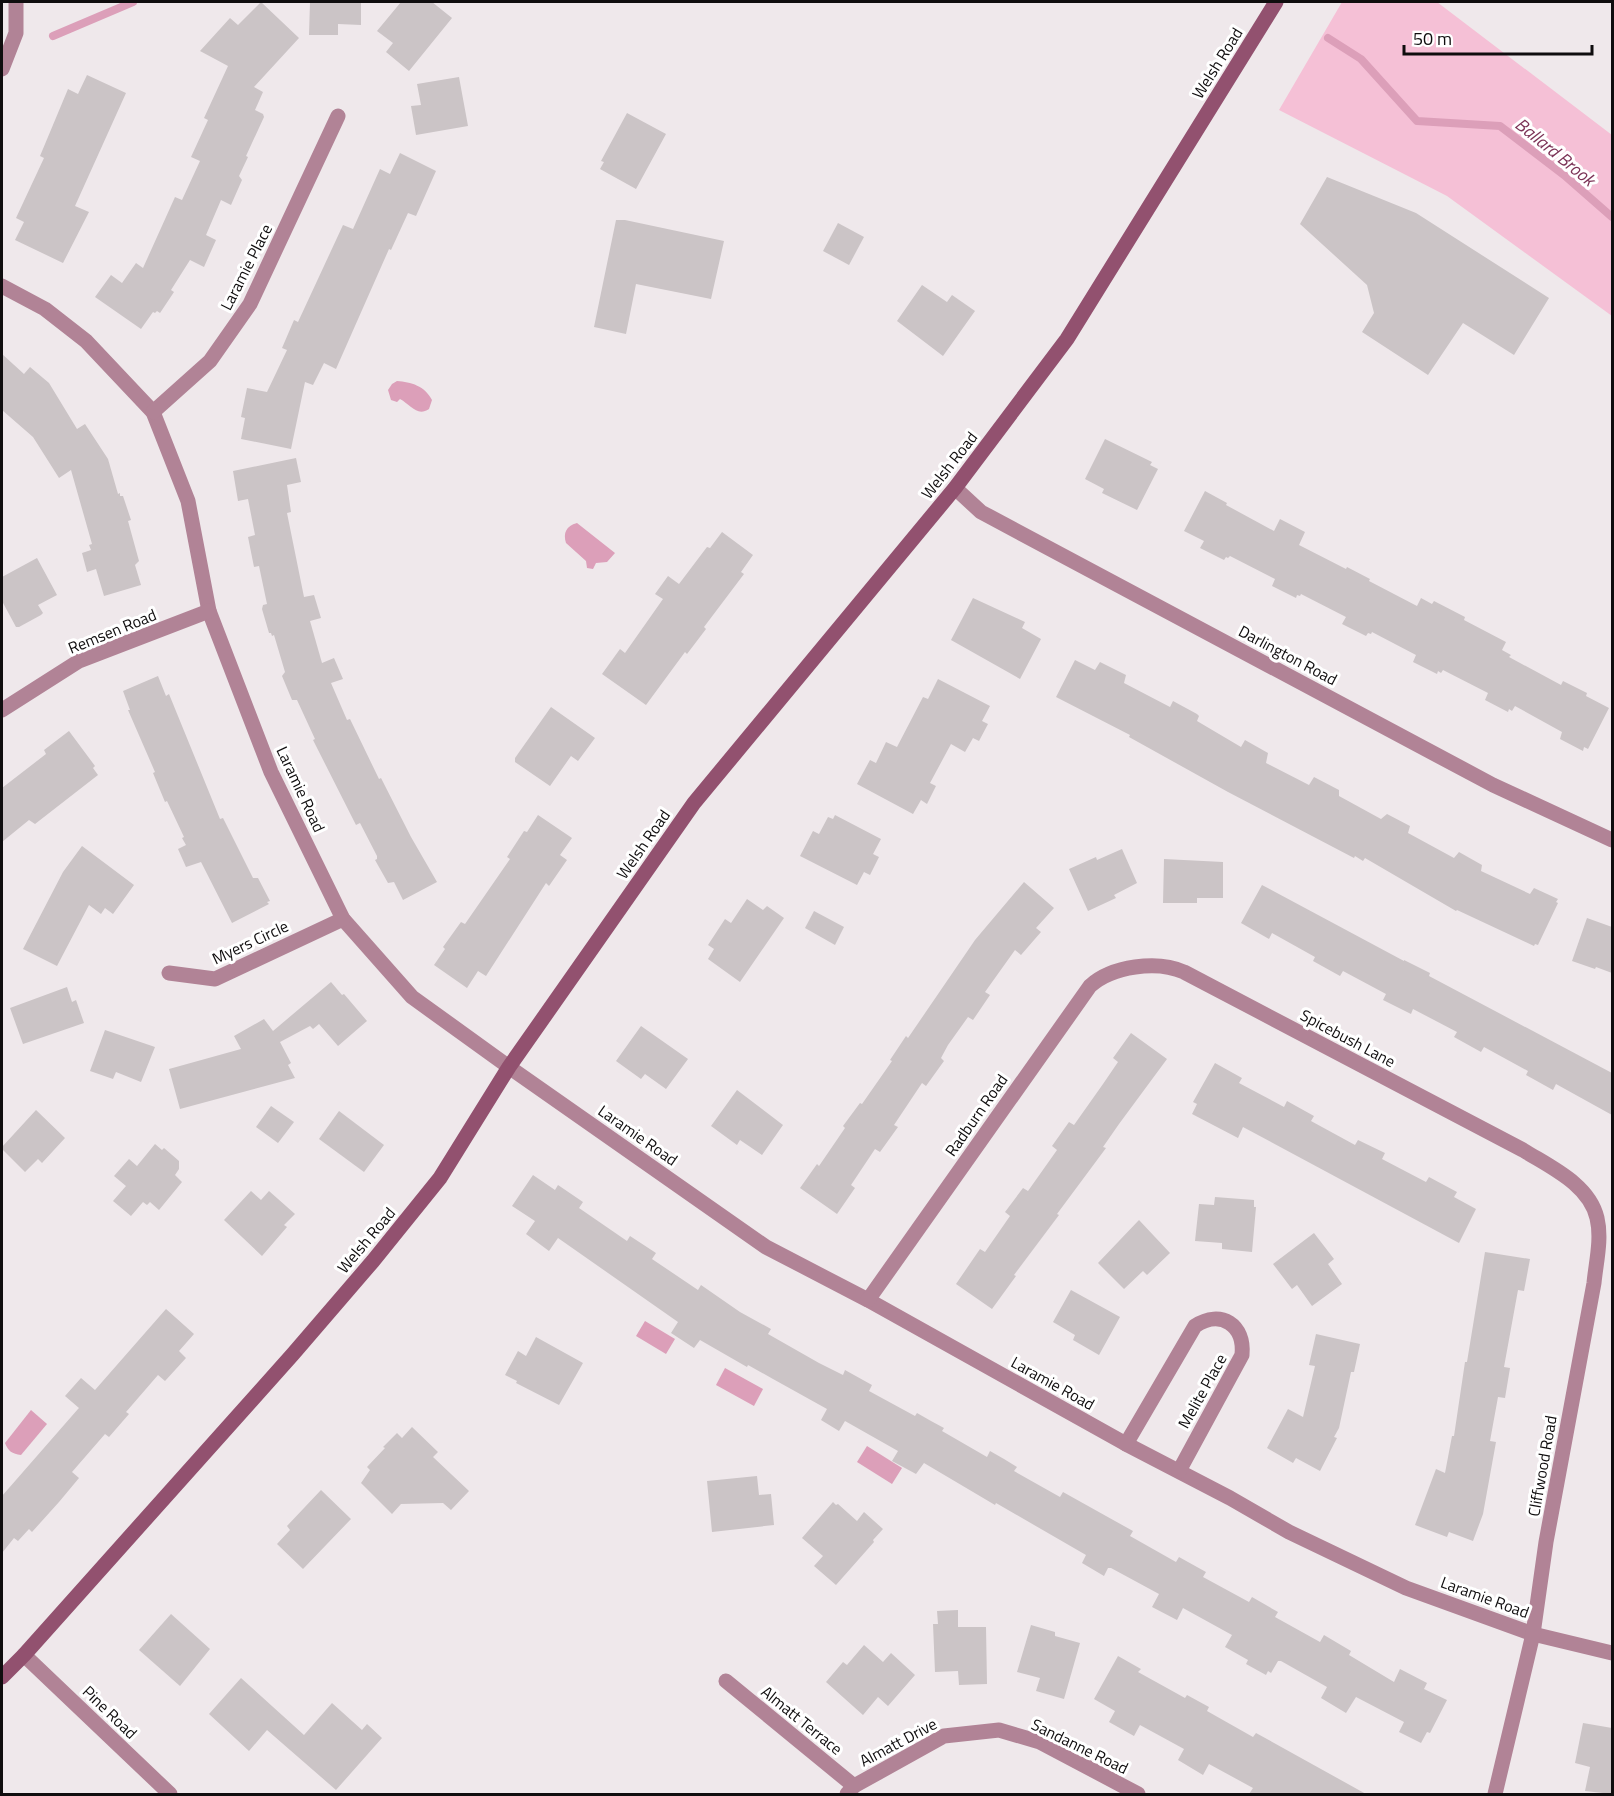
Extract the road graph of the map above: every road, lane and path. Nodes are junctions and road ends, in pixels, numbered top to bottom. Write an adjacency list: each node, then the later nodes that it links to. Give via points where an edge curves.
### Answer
1 (16, 2): 3 (street, via 16,33)
2 (1276, 2): 7 (main road, Welsh Road, via 1067,339)
3 (2, 69)
4 (338, 116): 6 (street, Laramie Place, via 250,304 210,361)
5 (2, 286): 6 (street, Laramie Road, via 45,309 86,341)
6 (153, 412): 8 (street, Laramie Road, via 188,501)
7 (955, 488): 10 (street, Darlington Road, via 981,512 1493,785); 14 (main road, Welsh Road, via 694,802)
8 (210, 611): 9 (street, Remsen Road, via 79,661); 11 (street, Laramie Road, via 271,772)
9 (2, 710)
10 (1612, 840)
11 (342, 918): 13 (street, Myers Circle, via 215,979); 14 (street, Laramie Road, via 412,997)
12 (1127, 969): 15 (street, Spicebush Lane, via 1167,966 1184,972); 16 (street, Radburn Road, via 1099,978 1090,986)
13 (169, 973)
14 (509, 1067): 16 (street, Laramie Road, via 766,1247); 21 (main road, Welsh Road, via 440,1178 373,1261)
15 (1545, 1164): 19 (street, Cliffwood Road, via 1574,1182 1591,1202 1599,1243)
16 (868, 1299): 17 (street, Laramie Road)
17 (1126, 1444): 18 (street, Laramie Road); 18 (street, Melite Place, via 1195,1326 1211,1319 1228,1322 1241,1336 1242,1355)
18 (1179, 1472): 19 (street, Laramie Road, via 1289,1532 1406,1588)
19 (1533, 1634): 20 (street, Laramie Road); 28 (street, Cliffwood Road)
20 (1612, 1653)
21 (24, 1655): 22 (main road, Welsh Road); 26 (street, Pine Road)
22 (2, 1677)
23 (726, 1681): 25 (street, Almatt Terrace)
24 (970, 1732): 25 (street, Almatt Drive, via 944,1736); 27 (street, Sandanne Road, via 999,1730 1040,1743)
25 (851, 1790)
26 (170, 1794)
27 (1138, 1794)
28 (1495, 1794)

